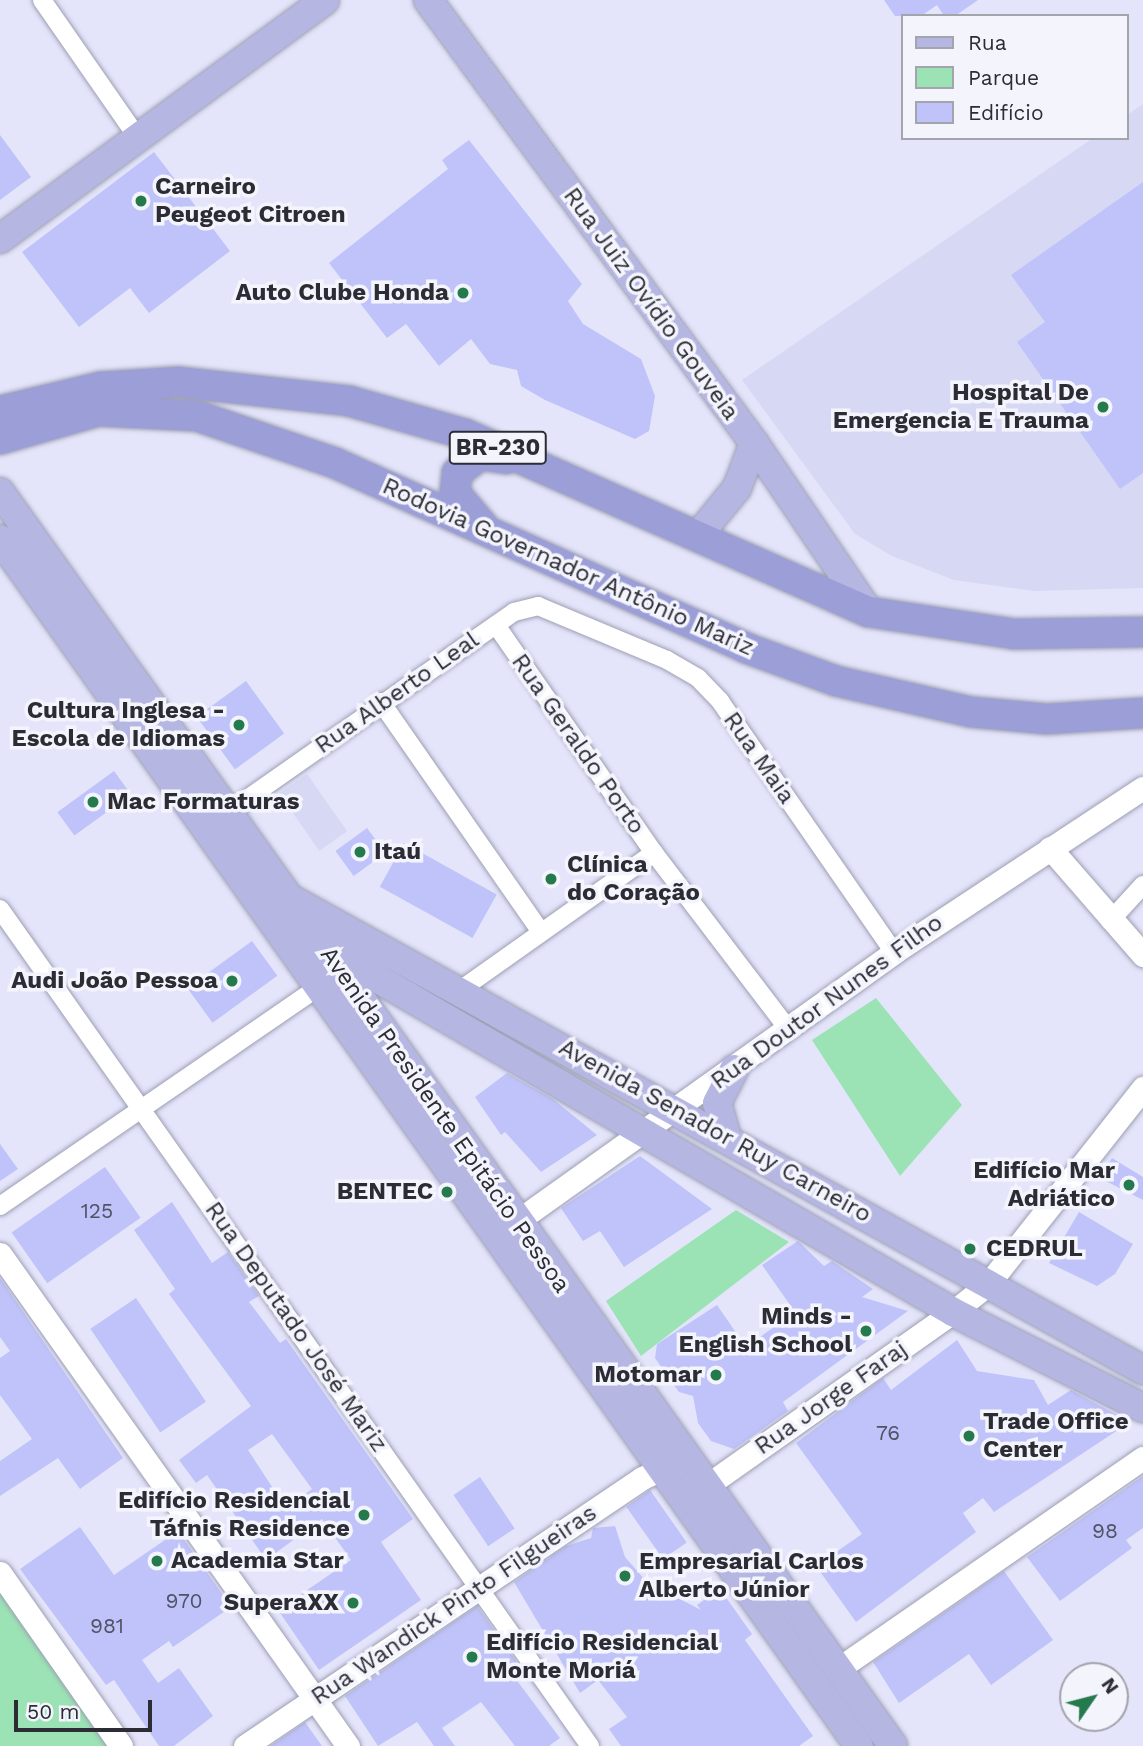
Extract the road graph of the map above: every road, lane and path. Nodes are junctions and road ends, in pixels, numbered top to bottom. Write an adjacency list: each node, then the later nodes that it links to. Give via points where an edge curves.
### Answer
1 (42, 0): 4 (street)
2 (326, 0): 4 (main road)
3 (428, 0): 8 (main road, Rua Juiz Ovídio Gouveia)
4 (136, 135): 5 (main road)
5 (0, 239)
6 (0, 411): 9 (highway, BR-230, via 101,387 178,382 262,387 407,414)
7 (0, 439): 13 (highway, Rodovia Governador Antônio Mariz, via 98,411 197,416 335,463)
8 (754, 443): 11 (main road, via 737,488); 14 (main road, Rua Juiz Ovídio Gouveia)
9 (554, 473): 11 (highway, BR-230); 13 (highway, via 495,456 473,457 461,467 454,483 460,503)
10 (0, 492): 21 (main road, Avenida Presidente Epitácio Pessoa)
11 (697, 537): 14 (highway, BR-230)
12 (0, 539): 29 (main road, Avenida Presidente Epitácio Pessoa)
13 (505, 541): 19 (highway, Rodovia Governador Antônio Mariz, via 746,648 908,701 1047,719)
14 (869, 611): 17 (highway, BR-230, via 1014,634)
15 (576, 621): 16 (street, Rua Alberto Leal, via 538,606 526,607); 31 (street, Rua Maia, via 667,660 707,687)
16 (496, 625): 18 (street, Rua Alberto Leal); 23 (street, Rua Geraldo Porto)
17 (1143, 632)
18 (381, 702): 21 (street, Rua Alberto Leal); 28 (street)
19 (1143, 713)
20 (1143, 788): 22 (street, Rua Doutor Nunes Filho)
21 (227, 813): 25 (main road, Avenida Presidente Epitácio Pessoa)
22 (1050, 848): 27 (street); 31 (street, Rua Doutor Nunes Filho)
23 (654, 853): 28 (street); 35 (street, Rua Geraldo Porto)
24 (1143, 885): 27 (street)
25 (286, 896): 30 (main road, Avenida Presidente Epitácio Pessoa); 34 (main road, Avenida Senador Ruy Carneiro)
26 (0, 909): 39 (street, Rua Deputado José Mariz)
27 (1110, 921): 32 (street)
28 (539, 929): 34 (street)
29 (285, 934): 30 (main road); 33 (main road, Avenida Presidente Epitácio Pessoa)
30 (322, 946): 40 (main road, Avenida Senador Ruy Carneiro); 43 (main road, Avenida Presidente Epitácio Pessoa)
31 (894, 953): 35 (street, Rua Doutor Nunes Filho)
32 (1143, 955)
33 (322, 985): 39 (street); 49 (main road, Avenida Presidente Epitácio Pessoa)
34 (459, 990): 38 (main road, Avenida Senador Ruy Carneiro)
35 (789, 1029): 36 (street, Rua Doutor Nunes Filho)
36 (734, 1069): 38 (street, Rua Doutor Nunes Filho); 41 (main road, via 717,1103)
37 (1143, 1088): 45 (street, Rua Jorge Faraj)
38 (678, 1109): 40 (street, Rua Doutor Nunes Filho); 41 (main road, Avenida Senador Ruy Carneiro)
39 (144, 1111): 42 (street); 53 (street, Rua Deputado José Mariz)
40 (643, 1133): 43 (street, Rua Doutor Nunes Filho); 46 (main road, Avenida Senador Ruy Carneiro)
41 (726, 1134): 45 (main road, Avenida Senador Ruy Carneiro)
42 (0, 1206)
43 (516, 1222): 49 (main road, Avenida Presidente Epitácio Pessoa)
44 (0, 1254): 55 (street)
45 (988, 1284): 46 (street, Rua Jorge Faraj); 47 (main road, Avenida Senador Ruy Carneiro)
46 (953, 1312): 48 (main road, Avenida Senador Ruy Carneiro); 51 (street, Rua Jorge Faraj)
47 (1143, 1370)
48 (1143, 1408)
49 (664, 1453): 51 (main road, Avenida Presidente Epitácio Pessoa); 53 (street, Rua Wandick Pinto Filgueiras); 60 (main road, Avenida Presidente Epitácio Pessoa)
50 (1143, 1458): 54 (street)
51 (709, 1484): 54 (main road, Avenida Presidente Epitácio Pessoa)
52 (0, 1573): 56 (street)
53 (479, 1587): 55 (street, Rua Wandick Pinto Filgueiras); 59 (street, Rua Deputado José Mariz)
54 (838, 1669): 61 (main road, Avenida Presidente Epitácio Pessoa)
55 (315, 1699): 57 (street, Rua Wandick Pinto Filgueiras); 58 (street)
56 (121, 1746)
57 (246, 1746)
58 (348, 1746)
59 (590, 1746)
60 (859, 1746)
61 (894, 1746)

